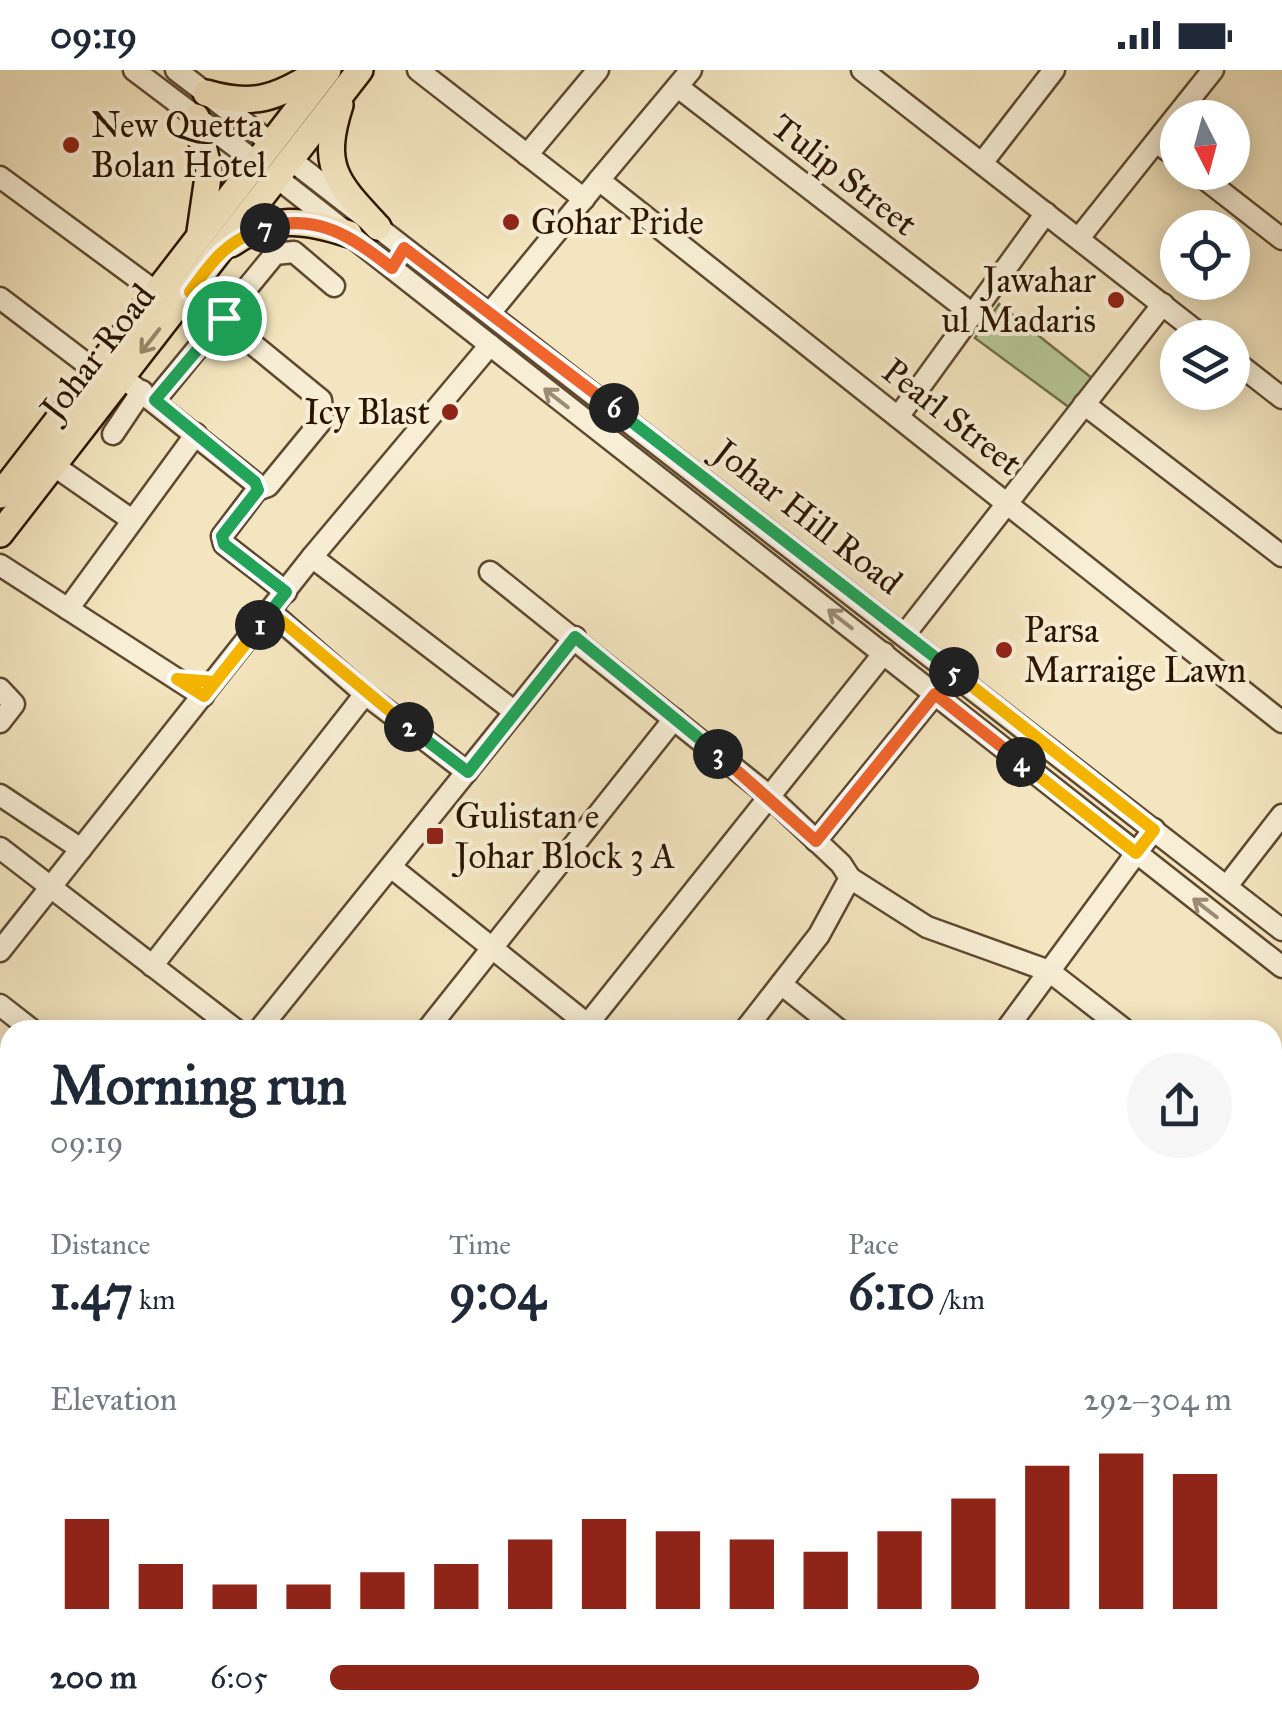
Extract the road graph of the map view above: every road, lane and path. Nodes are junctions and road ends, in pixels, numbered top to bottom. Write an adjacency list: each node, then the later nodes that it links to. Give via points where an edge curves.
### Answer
1 (134, 70): 11 (street)
2 (176, 70): 11 (street)
3 (418, 70): 14 (street)
4 (598, 70): 14 (street)
5 (691, 70): 10 (street)
6 (1054, 70): 16 (street)
7 (1213, 70): 12 (street)
8 (866, 71): 16 (street)
9 (338, 75): 11 (main road, via 263,100); 15 (main road, Johar Road); 22 (main road, via 330,166)
10 (678, 87): 18 (street); 35 (street, Tulip Street)
11 (201, 105): 15 (street); 26 (main road)
12 (1156, 142): 13 (street); 24 (street)
13 (1160, 145)
14 (527, 155): 20 (street)
15 (273, 160): 22 (street, Johar Hill Road); 23 (street, Johar Hill Road); 26 (main road, Johar Road)
16 (982, 163): 21 (street)
17 (0, 176): 30 (street)
18 (599, 180): 20 (street); 44 (street, Pearl Street)
19 (1219, 190): 25 (street)
20 (584, 199): 34 (street)
21 (1046, 213): 24 (street); 35 (street)
22 (378, 227): 27 (street, Johar Hill Road)
23 (349, 234): 26 (main road, via 309,221); 28 (street, Johar Hill Road)
24 (1078, 238): 32 (street)
25 (1282, 238)
26 (208, 245): 30 (main road, Johar Road); 31 (main road, Johar Road)
27 (404, 248): 28 (street); 34 (street, Johar Hill Road)
28 (392, 268): 38 (street, Johar Hill Road)
29 (334, 286): 36 (street, via 284,251)
30 (156, 292): 39 (main road, Johar Road)
31 (190, 292): 36 (street); 41 (main road, Johar Road, one-way to 41)
32 (1163, 304): 37 (street); 43 (street)
33 (4, 308): 39 (street)
34 (490, 312): 60 (street, Johar Hill Road)
35 (971, 313): 44 (street)
36 (224, 318): 41 (street); 48 (street, via 324,410 268,486)
37 (1183, 320)
38 (490, 346): 54 (street); 62 (street, Johar Hill Road, one-way to 38)
39 (96, 371): 49 (main road, Johar Road)
40 (1250, 373): 42 (street)
41 (140, 389): 45 (street); 46 (street); 47 (main road, Johar Road)
42 (1282, 398)
43 (1084, 404): 50 (street); 53 (street)
44 (898, 417): 50 (street, Pearl Street)
45 (113, 434)
46 (196, 434): 48 (street); 51 (street)
47 (54, 465): 51 (street); 52 (main road, Johar Road)
48 (258, 490): 57 (street, via 222,536 224,544)
49 (0, 495)
50 (1010, 504): 60 (street); 70 (street, Pearl Street)
51 (132, 520): 58 (street)
52 (0, 534)
53 (1282, 556)
54 (312, 557): 57 (street); 67 (street)
55 (0, 565): 58 (street)
56 (490, 572): 61 (street)
57 (286, 592): 59 (street)
58 (68, 609): 64 (street, via 177,679)
59 (271, 612): 64 (street); 65 (street)
60 (905, 634): 75 (street, Johar Hill Road)
61 (575, 637): 67 (street); 68 (street)
62 (884, 654): 66 (street, Johar Hill Road); 72 (street)
63 (0, 689): 69 (street, via 14,704)
64 (209, 689): 78 (street)
65 (366, 694): 71 (street); 87 (street)
66 (935, 694): 76 (street); 79 (street, Johar Hill Road)
67 (514, 712): 71 (street)
68 (674, 718): 72 (street); 85 (street)
69 (0, 722)
70 (1282, 722)
71 (468, 772): 80 (street)
72 (768, 794): 76 (street); 95 (street)
73 (0, 795): 78 (street)
74 (1282, 816): 83 (street)
75 (1154, 830): 79 (street); 83 (street, Johar Hill Road)
76 (816, 841): 81 (street)
77 (0, 848): 82 (street)
78 (81, 848): 82 (street)
79 (1136, 853): 88 (street, Johar Hill Road, one-way to 79); 89 (street)
80 (391, 867): 85 (street); 92 (street)
81 (850, 878): 89 (street, via 927,927); 90 (street, via 818,936)
82 (51, 886): 86 (street); 87 (street)
83 (1226, 886): 84 (street, Johar Hill Road)
84 (1282, 930)
85 (491, 947): 93 (street); 94 (street)
86 (0, 951)
87 (152, 966): 91 (street)
88 (1282, 967)
89 (1048, 971): 98 (street); 99 (street)
90 (780, 984): 96 (street); 97 (street)
91 (223, 1020)
92 (267, 1020)
93 (434, 1020)
94 (577, 1020)
95 (590, 1020)
96 (753, 1020)
97 (825, 1020)
98 (1013, 1020)
99 (1113, 1020)

